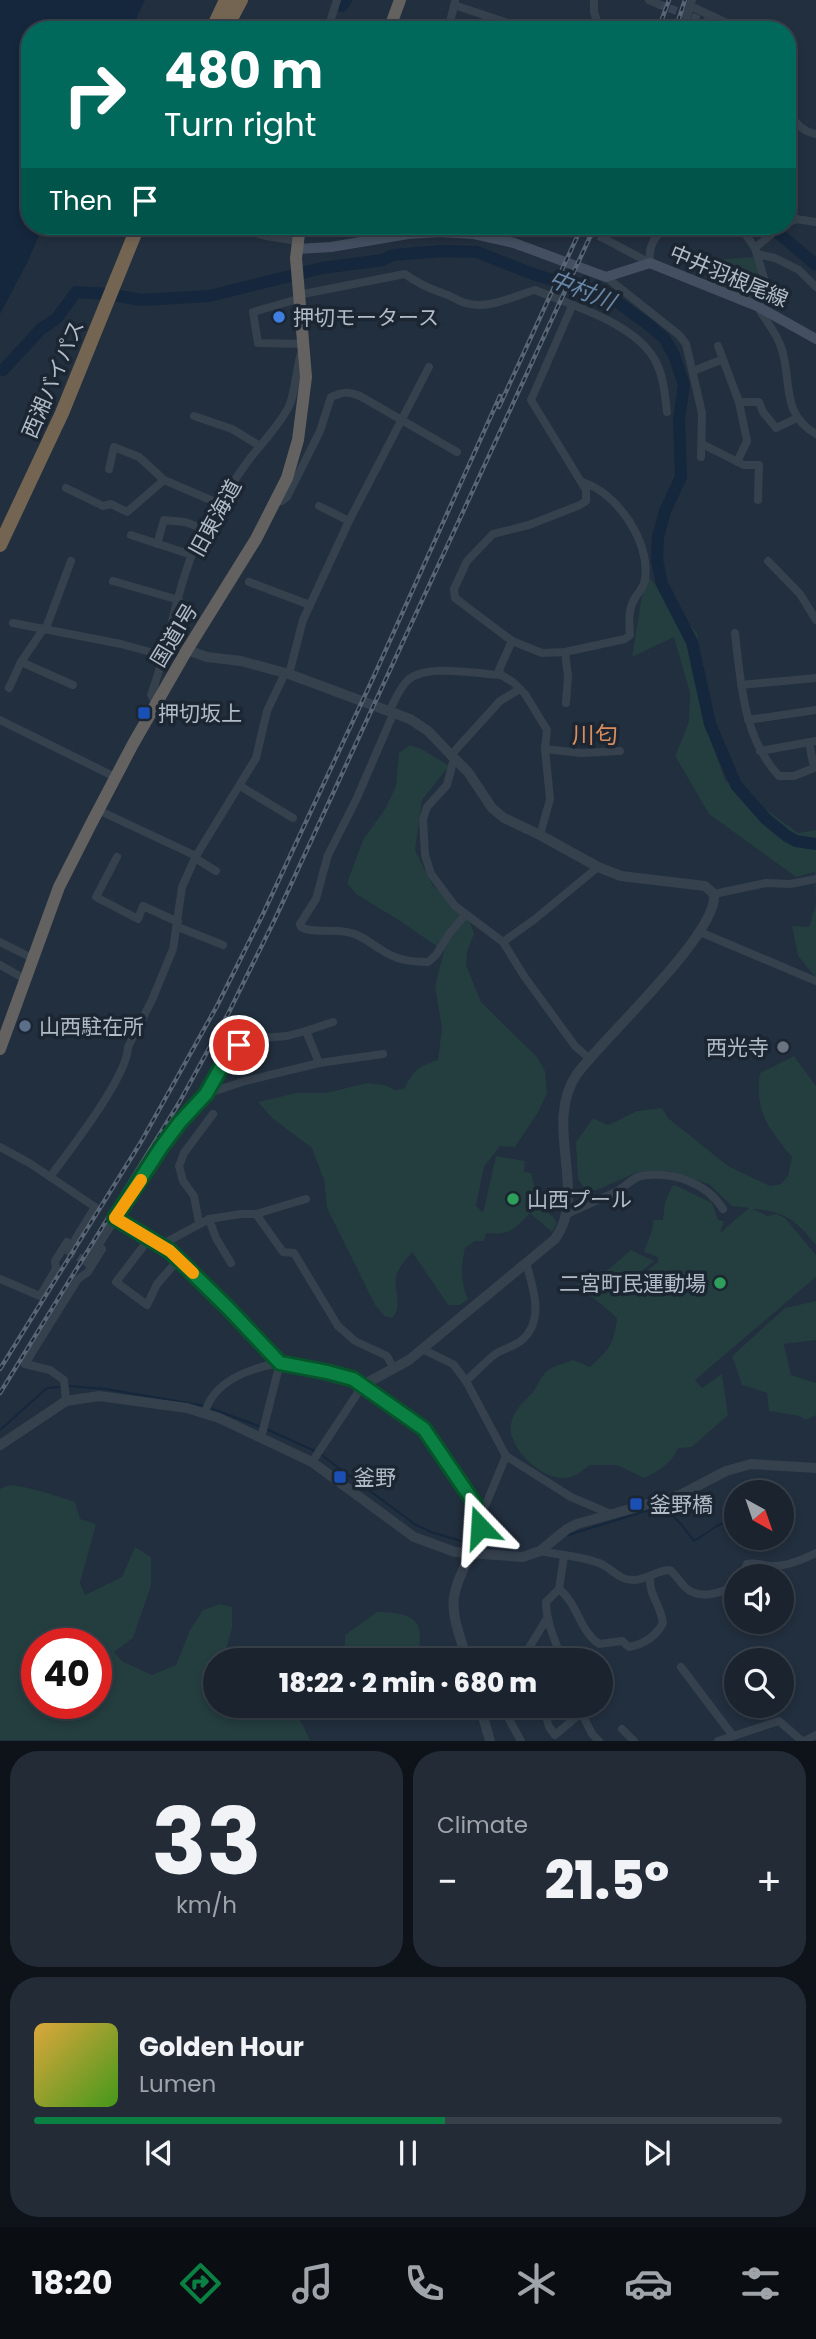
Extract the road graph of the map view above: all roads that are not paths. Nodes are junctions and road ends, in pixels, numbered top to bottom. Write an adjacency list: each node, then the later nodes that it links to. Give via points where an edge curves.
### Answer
1 (226, 0): 10 (highway)
2 (238, 0): 11 (highway)
3 (337, 0): 12 (street)
4 (400, 0): 13 (highway)
5 (594, 0): 16 (street)
6 (649, 0): 9 (street)
7 (455, 3): 14 (street); 15 (street)
8 (691, 3): 17 (street); 18 (street)
9 (658, 4)
10 (216, 21)
11 (228, 21)
12 (330, 21)
13 (392, 21)
14 (450, 21)
15 (503, 21)
16 (597, 21)
17 (686, 21)
18 (725, 21)
19 (796, 123): 20 (street)
20 (816, 134)
21 (796, 221): 22 (street)
22 (816, 222)
23 (124, 235): 67 (highway, 西湘バイパス, via 63,389)
24 (134, 235): 71 (highway, 西湘バイパス, via 62,413)
25 (262, 235): 33 (street)
26 (299, 235): 33 (highway, 国道1号)
27 (402, 235): 33 (main road)
28 (478, 235): 36 (main road, via 514,243)
29 (607, 235): 35 (street, via 605,239)
30 (657, 235): 35 (street)
31 (746, 235): 34 (street)
32 (771, 235): 34 (street)
33 (297, 249): 38 (highway, 国道1号)
34 (756, 251): 37 (street, via 799,270); 40 (street, via 767,288)
35 (650, 263): 36 (main road, 中井羽根尾線); 40 (main road, 中井羽根尾線)
36 (606, 277): 46 (street, via 679,335)
37 (816, 287)
38 (298, 297): 39 (street, via 405,274 461,303 486,305 535,289); 42 (highway, 国道1号); 42 (street, via 253,312 258,343)
39 (572, 306): 48 (street, via 641,341 657,364); 60 (street, via 531,400)
40 (757, 306): 41 (main road, 中井羽根尾線); 50 (street, via 782,346 791,408)
41 (816, 339)
42 (304, 344): 54 (street, 旧東海道, via 288,409); 63 (highway, 国道1号, via 301,419 293,460)
43 (718, 346): 44 (street)
44 (721, 360): 46 (street); 47 (street)
45 (429, 367): 51 (street)
46 (693, 371): 53 (street, via 702,413)
47 (739, 402): 50 (street, via 759,402 776,428); 57 (street, via 747,441)
48 (667, 412)
49 (194, 416): 54 (street, via 232,429)
50 (797, 418): 52 (street)
51 (403, 419): 55 (street); 63 (street, via 349,391 331,397 320,431 287,497); 66 (street)
52 (816, 433)
53 (702, 444): 56 (street); 57 (street)
54 (260, 446): 64 (street, 旧東海道)
55 (457, 453)
56 (701, 457)
57 (737, 462): 62 (street, via 759,465)
58 (109, 469): 59 (street, via 114,447 139,457)
59 (164, 480): 61 (street, via 127,512); 64 (street)
60 (582, 482): 83 (street, via 586,501 529,525 493,534 460,572 455,598); 84 (street, via 613,501 639,535 646,575 631,609 630,635)
61 (66, 488)
62 (758, 500)
63 (277, 501): 86 (highway, 国道1号)
64 (220, 503): 68 (street, 旧東海道)
65 (319, 506): 66 (street)
66 (349, 521): 78 (street)
67 (0, 523)
68 (204, 529): 70 (street, via 164,520); 72 (street, 旧東海道)
69 (131, 535): 70 (street)
70 (158, 544): 72 (street)
71 (0, 545)
72 (192, 555): 77 (street, 旧東海道)
73 (71, 561): 81 (street)
74 (768, 561): 79 (street, via 800,594)
75 (113, 581): 77 (street)
76 (249, 582): 78 (street)
77 (179, 600): 85 (street, 旧東海道)
78 (310, 605): 88 (street)
79 (816, 620)
80 (13, 623): 81 (street)
81 (45, 628): 85 (street); 87 (street)
82 (735, 633): 92 (street)
83 (512, 641): 84 (street, via 542,653); 89 (street)
84 (565, 652): 96 (street)
85 (166, 653): 86 (street); 95 (street, 旧東海道, via 151,695)
86 (185, 653): 88 (street); 95 (highway, 国道1号)
87 (21, 662): 91 (street); 93 (street)
88 (287, 673): 97 (street); 107 (street, via 267,710 256,758)
89 (501, 675): 94 (street); 97 (street, via 452,671 415,675)
90 (816, 678): 92 (street)
91 (73, 685)
92 (741, 685): 100 (street)
93 (9, 688)
94 (520, 689): 102 (street, via 547,730); 105 (street, via 500,701)
95 (156, 703): 106 (highway, 国道1号)
96 (566, 703)
97 (390, 710): 105 (street, via 428,731); 117 (street, via 356,800 328,855 316,899 300,923 307,930 331,929 365,937 398,959 428,962)
98 (816, 710): 100 (street)
99 (0, 720): 106 (street)
100 (748, 720): 104 (street)
101 (812, 741): 104 (street); 104 (street, via 814,768 794,776 779,776)
102 (545, 749): 103 (street); 110 (street, via 551,799)
103 (620, 751)
104 (760, 751)
105 (453, 757): 110 (street, via 492,808); 117 (street, via 447,785 427,807 423,819 425,855 431,874)
106 (115, 777): 108 (highway, 国道1号)
107 (240, 786): 109 (street); 112 (street)
108 (98, 810): 112 (street); 123 (highway, 国道1号, via 59,887)
109 (292, 818)
110 (540, 835): 113 (street)
111 (117, 857): 118 (street, via 96,897 138,919 143,906)
112 (196, 857): 114 (street); 118 (street, via 182,887)
113 (598, 867): 116 (street, via 634,879 705,886); 121 (street)
114 (216, 871)
115 (816, 879): 116 (street)
116 (715, 894): 119 (street)
117 (465, 915): 121 (street)
118 (178, 925): 122 (street); 136 (street, via 161,980 118,1076)
119 (700, 932): 126 (street); 131 (street)
120 (0, 942): 123 (street)
121 (503, 942): 131 (street, via 575,1046)
122 (223, 945)
123 (32, 958): 125 (highway, 国道1号)
124 (0, 965): 125 (street)
125 (25, 979): 129 (highway, 国道1号)
126 (816, 981)
127 (333, 1022): 128 (street)
128 (306, 1031): 132 (street); 133 (street, via 249,1039 239,1045)
129 (0, 1048)
130 (383, 1054): 132 (street)
131 (590, 1059): 141 (street, via 569,1088 564,1105)
132 (319, 1063): 133 (street)
133 (206, 1094): 142 (street, via 168,1138)
134 (213, 1114): 144 (street, via 179,1166 194,1196)
135 (0, 1147): 136 (street)
136 (50, 1177): 138 (street)
137 (306, 1199): 140 (street)
138 (93, 1206): 148 (street); 153 (street, via 55,1261 57,1269 40,1296)
139 (723, 1209): 141 (street, via 699,1185 676,1177 638,1177)
140 (256, 1214): 143 (street); 156 (street, via 283,1252 294,1253 338,1325 355,1341 387,1356)
141 (567, 1214): 152 (street, via 555,1239)
142 (115, 1218): 145 (street); 150 (street)
143 (209, 1219): 144 (street); 151 (street)
144 (199, 1223): 146 (street)
145 (149, 1239): 146 (street); 149 (street, via 116,1282 147,1305 157,1284)
146 (161, 1245): 149 (street)
147 (102, 1249): 159 (street, via 25,1364 50,1370 64,1380)
148 (68, 1251)
149 (179, 1259): 155 (street)
150 (85, 1261)
151 (232, 1263)
152 (527, 1263): 154 (street); 157 (street, via 536,1299 530,1331)
153 (0, 1279)
154 (422, 1349): 156 (street); 157 (street, via 453,1364)
155 (280, 1363): 158 (street, via 341,1375); 160 (street, via 230,1379); 161 (street)
156 (394, 1369): 158 (street)
157 (466, 1381): 163 (street)
158 (363, 1385): 164 (street); 166 (street, via 428,1432)
159 (65, 1391): 160 (street); 162 (street)
160 (206, 1409): 161 (street)
161 (261, 1436): 164 (street)
162 (0, 1445)
163 (506, 1456): 166 (street); 167 (street, via 571,1497)
164 (313, 1460): 170 (street, via 414,1537)
165 (814, 1466): 167 (street, via 751,1464 680,1494)
166 (478, 1514): 170 (street, via 480,1527)
167 (613, 1515): 168 (street, via 567,1529)
168 (540, 1551): 170 (street, via 523,1557); 171 (street)
169 (816, 1553): 172 (street)
170 (472, 1555): 177 (street, via 456,1587 454,1608)
171 (564, 1556): 173 (street, via 597,1563 624,1579); 174 (street)
172 (785, 1564)
173 (650, 1578): 174 (street, via 649,1589 663,1623 645,1642 629,1647 622,1641 599,1644 592,1640 569,1597); 175 (street, via 670,1570 686,1589 705,1595)
174 (559, 1589): 176 (street, via 546,1602)
175 (724, 1589)
176 (546, 1620): 178 (street); 179 (street)
177 (464, 1648)
178 (528, 1648)
179 (558, 1648)
180 (681, 1667): 188 (street)
181 (484, 1718): 189 (street)
182 (510, 1718): 190 (street)
183 (546, 1718): 184 (street, via 555,1735)
184 (572, 1718)
185 (584, 1718): 191 (street)
186 (622, 1729): 192 (street)
187 (816, 1735): 194 (street)
188 (733, 1736): 193 (street); 194 (street, via 779,1721)
189 (490, 1741)
190 (521, 1741)
191 (599, 1741)
192 (634, 1741)
193 (719, 1741)
194 (803, 1741)

